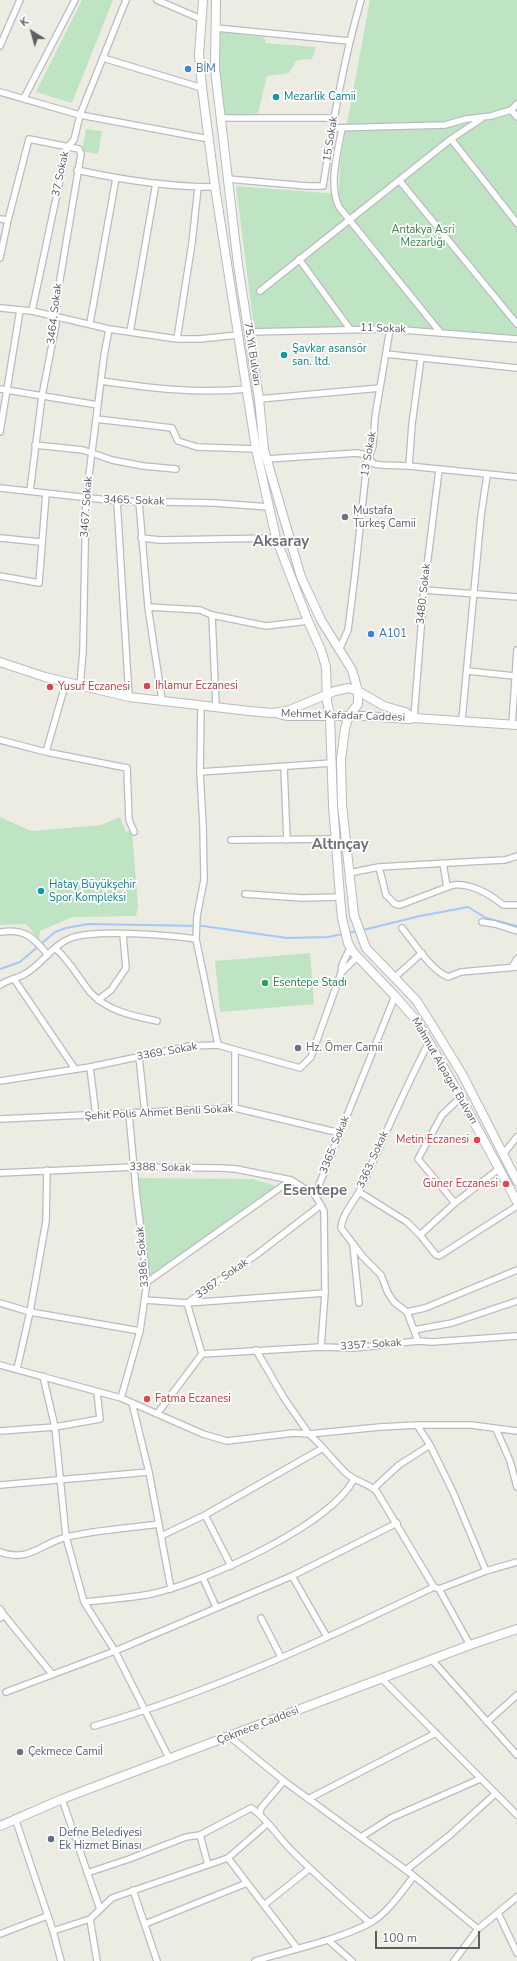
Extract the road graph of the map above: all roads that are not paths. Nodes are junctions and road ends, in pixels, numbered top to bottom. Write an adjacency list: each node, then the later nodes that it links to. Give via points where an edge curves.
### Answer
1 (20, 0): 11 (street)
2 (75, 0): 15 (street)
3 (126, 0): 12 (street, 37 Sokak)
4 (157, 0): 8 (street)
5 (203, 0): 8 (main road, 75.Yıl Bulvarı)
6 (216, 0): 9 (main road, 75.Yıl Bulvarı)
7 (361, 0): 10 (street, 15 Sokak)
8 (202, 19): 13 (main road, 75.Yıl Bulvarı, via 199,56)
9 (216, 28): 10 (street); 20 (main road, 75.Yıl Bulvarı, via 215,69)
10 (349, 41): 21 (street, 15 Sokak)
11 (0, 46)
12 (103, 58): 13 (street); 18 (street, 37 Sokak)
13 (202, 88): 25 (main road, 75.Yıl Bulvarı)
14 (0, 92): 15 (street)
15 (24, 98): 18 (street)
16 (517, 104): 17 (street)
17 (511, 110): 19 (street); 22 (street)
18 (80, 115): 25 (street); 27 (street, 37 Sokak, via 74,140)
19 (517, 117)
20 (221, 118): 21 (street); 30 (main road, 75.Yıl Bulvarı)
21 (334, 118): 23 (street, 15 Sokak)
22 (481, 119): 24 (street, via 466,119 445,125); 26 (street)
23 (332, 128): 24 (street); 30 (street, 15 Sokak, via 323,186)
24 (342, 128): 36 (street, via 335,193 339,207)
25 (209, 139): 34 (main road, 75.Yıl Bulvarı)
26 (451, 139): 31 (street); 38 (street)
27 (67, 147): 28 (street, 3464. Sokak, via 79,149); 37 (street, via 28,139); 44 (street, 37 Sokak)
28 (77, 170): 29 (street); 45 (street, 3464. Sokak)
29 (116, 178): 32 (street); 46 (street)
30 (228, 179): 52 (main road, 75.Yıl Bulvarı)
31 (399, 180): 36 (street); 47 (street)
32 (156, 183): 33 (street); 51 (street)
33 (198, 187): 34 (street); 55 (street)
34 (215, 187): 54 (main road, 75.Yıl Bulvarı)
35 (0, 219): 37 (street)
36 (348, 219): 40 (street); 53 (street)
37 (8, 220): 39 (street)
38 (517, 223)
39 (0, 258)
40 (299, 258): 41 (street); 49 (street)
41 (260, 291)
42 (0, 308): 43 (street)
43 (20, 310): 44 (street); 64 (street)
44 (32, 311): 45 (street)
45 (54, 315): 46 (street); 65 (street, 3464. Sokak, via 56,324)
46 (90, 323): 48 (street)
47 (517, 324)
48 (109, 329): 51 (street); 60 (street, 3467. Sokak)
49 (350, 329): 50 (street, 11 Sokak); 52 (street, 11 Sokak)
50 (390, 329): 53 (street, 11 Sokak); 57 (street, 13 Sokak)
51 (130, 332): 55 (street)
52 (248, 332): 66 (main road, 75.Yıl Bulvarı)
53 (440, 332): 56 (street, 11 Sokak)
54 (238, 335): 55 (street); 63 (main road, 75.Yıl Bulvarı)
55 (177, 339)
56 (517, 339)
57 (386, 354): 58 (street); 61 (street, 13 Sokak)
58 (421, 358): 59 (street); 75 (street)
59 (517, 368)
60 (101, 382): 63 (street, via 214,392); 67 (street, 3467. Sokak)
61 (380, 388): 66 (street); 73 (street, 13 Sokak, via 373,446)
62 (0, 389): 64 (street)
63 (246, 389): 71 (main road, 75.Yıl Bulvarı)
64 (6, 390): 65 (street); 69 (street)
65 (42, 396): 67 (street); 70 (street, 3464. Sokak)
66 (259, 399): 74 (main road, 75.Yıl Bulvarı)
67 (98, 405): 68 (street, 3467. Sokak)
68 (96, 419): 71 (street, via 172,428 178,441 197,447); 72 (street, 3467. Sokak)
69 (0, 432)
70 (35, 445): 72 (street, via 76,448); 81 (street, 3464. Sokak)
71 (256, 449): 86 (main road, 75.Yıl Bulvarı)
72 (92, 454): 76 (street, via 143,466); 83 (street, 3467. Sokak)
73 (368, 459): 74 (street, via 366,455 357,453); 75 (street, via 374,464); 98 (street, 13 Sokak, via 348,630)
74 (267, 460): 98 (main road, 75.Yıl Bulvarı, via 301,577 321,620)
75 (409, 466): 77 (street)
76 (176, 469)
77 (439, 470): 78 (street); 92 (street, 3480. Sokak)
78 (487, 475): 79 (street); 93 (street)
79 (517, 477)
80 (0, 488): 81 (street, 3465. Sokak)
81 (30, 491): 82 (street, 3465. Sokak)
82 (46, 493): 83 (street, 3465. Sokak); 90 (street)
83 (86, 498): 84 (street, 3465. Sokak); 104 (street, 3467. Sokak)
84 (117, 501): 85 (street, 3465. Sokak); 107 (street)
85 (139, 502): 86 (street, 3465. Sokak, via 215,503); 88 (street)
86 (269, 508): 89 (main road, 75.Yıl Bulvarı)
87 (0, 538): 90 (street)
88 (141, 538): 89 (street); 95 (street)
89 (276, 538): 97 (main road, 75.Yıl Bulvarı)
90 (41, 542): 91 (street, via 39,583)
91 (0, 576)
92 (424, 590): 93 (street); 114 (street, 3480. Sokak)
93 (474, 593): 94 (street); 101 (street)
94 (517, 597)
95 (148, 607): 96 (street, via 189,608); 108 (street)
96 (212, 615): 97 (street, via 266,626); 110 (street)
97 (308, 621): 106 (main road, 75.Yıl Bulvarı, via 326,667)
98 (340, 650): 105 (main road, 75.Yıl Bulvarı, via 352,670)
99 (517, 650): 102 (street)
100 (0, 662): 103 (main road, Mehmet Kafadar Caddesi)
101 (468, 671): 102 (street); 115 (street)
102 (514, 676): 116 (street)
103 (66, 682): 104 (main road, Mehmet Kafadar Caddesi); 118 (street)
104 (80, 686): 107 (main road, Mehmet Kafadar Caddesi)
105 (358, 691): 106 (main road, Mehmet Kafadar Caddesi, via 349,688); 113 (main road, via 358,704); 114 (main road, Mehmet Kafadar Caddesi, via 378,703 405,712)
106 (328, 694): 111 (main road, Mehmet Kafadar Caddesi, via 287,711); 112 (main road)
107 (129, 696): 108 (main road, Mehmet Kafadar Caddesi)
108 (162, 700): 109 (main road, Mehmet Kafadar Caddesi)
109 (201, 706): 110 (main road, Mehmet Kafadar Caddesi); 121 (street)
110 (216, 707): 111 (main road, Mehmet Kafadar Caddesi)
111 (272, 713): 112 (main road, Mehmet Kafadar Caddesi, via 288,716)
112 (330, 716): 113 (main road, Mehmet Kafadar Caddesi); 119 (main road, Mahmut Alpagot Bulvarı)
113 (349, 716): 114 (main road, Mehmet Kafadar Caddesi); 129 (main road, Mahmut Alpagot Bulvarı, via 343,736 341,760 342,805)
114 (414, 718): 115 (main road, Mehmet Kafadar Caddesi)
115 (462, 720): 116 (main road, Mehmet Kafadar Caddesi)
116 (515, 725)
117 (0, 740): 118 (street)
118 (46, 752): 122 (street, via 127,768 129,820)
119 (332, 764): 120 (street); 123 (main road, Mahmut Alpagot Bulvarı)
120 (284, 767): 121 (street); 125 (street)
121 (200, 772): 139 (street, via 204,880 197,916)
122 (134, 832)
123 (335, 838): 125 (street); 132 (main road, Mahmut Alpagot Bulvarı)
124 (231, 840): 125 (street)
125 (287, 840)
126 (517, 856): 127 (street, via 505,860)
127 (443, 864): 128 (street); 130 (street)
128 (379, 867): 129 (street); 130 (street, via 386,895 395,904 400,905)
129 (349, 873): 148 (main road, Mahmut Alpagot Bulvarı, via 354,915 362,940 366,948)
130 (447, 887): 133 (street, via 462,884 495,898 503,905)
131 (244, 894): 132 (street, via 302,898)
132 (340, 897): 140 (main road, Mahmut Alpagot Bulvarı)
133 (517, 905)
134 (482, 922): 136 (street)
135 (402, 928): 142 (street)
136 (517, 930)
137 (0, 932): 143 (street, via 9,930 28,934)
138 (123, 935): 139 (street); 141 (street, via 72,937); 152 (street, via 126,968 111,990)
139 (196, 939): 155 (street)
140 (349, 945): 144 (main road, Mahmut Alpagot Bulvarı); 147 (street, 3369. Sokak)
141 (55, 948): 143 (street); 152 (street, via 68,960)
142 (422, 953): 146 (street, via 448,977 461,972); 148 (street)
143 (48, 955): 149 (street, via 32,969)
144 (357, 957): 147 (street, 3369. Sokak); 151 (main road, Mahmut Alpagot Bulvarı)
145 (517, 959): 146 (street)
146 (515, 967)
147 (341, 973): 156 (street, 3369. Sokak, via 311,1057 300,1068)
148 (395, 977): 169 (main road, Mahmut Alpagot Bulvarı, via 416,1000 432,1025 462,1074)
149 (14, 979): 150 (street); 159 (street)
150 (0, 984)
151 (395, 996): 154 (main road, Mahmut Alpagot Bulvarı, via 416,1020); 167 (street, 3365. Sokak)
152 (98, 1000): 153 (street, via 119,1011)
153 (157, 1021)
154 (429, 1042): 161 (main road, Mahmut Alpagot Bulvarı); 176 (street, 3363. Sokak, via 407,1084)
155 (218, 1045): 156 (street, 3369. Sokak); 157 (street, 3369. Sokak, via 190,1046)
156 (235, 1051): 162 (street)
157 (139, 1057): 158 (street, 3369. Sokak); 163 (street)
158 (90, 1067): 159 (street, 3369. Sokak); 165 (street)
159 (75, 1069): 160 (street, 3369. Sokak)
160 (0, 1081)
161 (461, 1097): 171 (main road, Mahmut Alpagot Bulvarı); 179 (street, via 442,1115 418,1159)
162 (235, 1108): 163 (street, Şehit Polis Ahmet Benli Sokak); 167 (street, Şehit Polis Ahmet Benli Sokak)
163 (145, 1113): 164 (street, Şehit Polis Ahmet Benli Sokak)
164 (129, 1114): 165 (street, Şehit Polis Ahmet Benli Sokak); 170 (street, 3386. Sokak)
165 (96, 1116): 166 (street, Şehit Polis Ahmet Benli Sokak)
166 (0, 1120)
167 (340, 1133): 177 (street, 3365. Sokak)
168 (517, 1137): 169 (street)
169 (504, 1153): 175 (main road, Mahmut Alpagot Bulvarı)
170 (134, 1167): 172 (street, 3388. Sokak); 174 (street, 3388. Sokak, via 236,1169); 185 (street, 3386. Sokak)
171 (500, 1168): 178 (main road, Mahmut Alpagot Bulvarı); 179 (street)
172 (47, 1170): 173 (street, 3388. Sokak); 192 (street, via 46,1221)
173 (0, 1173)
174 (291, 1180): 177 (street, 3388. Sokak); 185 (street)
175 (517, 1181)
176 (359, 1192): 182 (street, via 408,1222); 183 (street, 3363. Sokak, via 341,1228)
177 (315, 1195): 180 (street)
178 (517, 1202)
179 (455, 1203): 182 (street)
180 (321, 1205): 186 (street, via 324,1211); 190 (street, 3367. Sokak)
181 (517, 1206): 182 (street, via 439,1256)
182 (420, 1235)
183 (353, 1245): 191 (street, 3363. Sokak); 193 (street, via 381,1275 391,1297)
184 (517, 1270): 193 (street, via 425,1308)
185 (148, 1282): 187 (street, 3386. Sokak)
186 (325, 1293): 190 (street); 198 (street)
187 (145, 1300): 190 (street); 195 (street, 3386. Sokak)
188 (517, 1301): 194 (street, via 452,1323)
189 (0, 1303): 192 (street)
190 (187, 1303): 200 (street, 3367. Sokak)
191 (359, 1303)
192 (30, 1312): 195 (street); 202 (street)
193 (407, 1312): 194 (street)
194 (414, 1330): 197 (street)
195 (140, 1331): 205 (street, 3386. Sokak)
196 (517, 1336): 197 (street, 3357. Sokak)
197 (418, 1341): 198 (street, 3357. Sokak, via 354,1348)
198 (321, 1347): 199 (street, 3357. Sokak)
199 (256, 1350): 200 (street, 3357. Sokak); 213 (street)
200 (202, 1354): 207 (street)
201 (0, 1365): 202 (street)
202 (17, 1369): 203 (street)
203 (43, 1376): 204 (street); 209 (street)
204 (97, 1392): 205 (street); 209 (street, via 100,1419)
205 (121, 1398): 206 (street)
206 (132, 1403): 207 (street); 216 (street)
207 (157, 1414): 213 (street, via 203,1434 227,1440 293,1433)
208 (417, 1425): 210 (street, via 471,1425); 213 (street); 214 (street)
209 (55, 1426): 211 (street); 218 (street)
210 (496, 1429): 212 (street); 220 (street, via 510,1461)
211 (0, 1431)
212 (517, 1431)
213 (309, 1434): 215 (street)
214 (430, 1445): 221 (street, via 399,1465); 230 (street, via 454,1492)
215 (322, 1448): 217 (street); 222 (street)
216 (149, 1472): 218 (street); 224 (street)
217 (354, 1479): 221 (street); 229 (street, via 349,1489 327,1509 295,1532)
218 (61, 1480): 219 (street); 226 (street)
219 (0, 1485)
220 (517, 1487)
221 (374, 1488): 223 (street)
222 (204, 1515): 225 (street); 229 (street)
223 (397, 1523): 231 (street); 233 (street)
224 (159, 1524): 225 (street); 226 (street)
225 (161, 1536): 234 (street)
226 (66, 1537): 227 (street, via 34,1552 11,1556); 235 (street)
227 (0, 1552)
228 (517, 1562): 230 (street)
229 (231, 1566): 232 (street)
230 (486, 1571): 233 (street)
231 (292, 1576): 236 (street); 241 (street)
232 (203, 1578): 234 (street); 236 (street)
233 (437, 1588): 241 (street); 242 (street)
234 (171, 1589): 235 (street)
235 (84, 1602): 243 (street)
236 (216, 1607): 243 (street)
237 (0, 1609): 238 (street)
238 (2, 1616): 246 (street)
239 (261, 1618): 244 (street)
240 (517, 1629): 242 (main road, Çekmece Caddesi)
241 (326, 1637): 244 (street)
242 (470, 1645): 245 (main road, Çekmece Caddesi)
243 (115, 1652): 246 (street); 250 (street)
244 (281, 1657): 250 (street)
245 (432, 1660): 247 (main road, Çekmece Caddesi); 251 (street)
246 (52, 1674): 248 (street)
247 (382, 1679): 253 (street); 254 (main road, Çekmece Caddesi)
248 (6, 1692)
249 (517, 1695): 251 (street)
250 (144, 1711): 252 (street); 256 (street)
251 (487, 1722): 255 (street)
252 (94, 1726)
253 (436, 1733): 257 (street); 261 (street)
254 (230, 1737): 256 (main road, Çekmece Caddesi); 258 (street)
255 (517, 1756)
256 (170, 1760): 260 (main road, Çekmece Caddesi)
257 (480, 1779): 259 (street); 268 (street, via 391,1818)
258 (284, 1781): 261 (street); 262 (street, via 261,1808)
259 (495, 1794): 263 (street); 272 (street)
260 (62, 1799): 264 (main road, Çekmece Caddesi); 273 (street)
261 (308, 1799): 268 (street)
262 (260, 1813): 265 (street); 267 (street, via 251,1808)
263 (517, 1815)
264 (15, 1818): 266 (main road, Çekmece Caddesi); 281 (street)
265 (267, 1824): 269 (street); 271 (street)
266 (0, 1826)
267 (200, 1836): 270 (street); 273 (street, via 186,1836)
268 (361, 1837): 272 (street)
269 (228, 1858): 270 (street); 275 (street)
270 (208, 1865): 276 (street)
271 (309, 1869): 278 (street); 283 (street)
272 (406, 1870): 274 (street)
273 (87, 1873): 279 (street)
274 (414, 1876): 283 (street, via 394,1901); 285 (street)
275 (247, 1883): 278 (street); 284 (street)
276 (133, 1890): 279 (street, via 112,1898); 284 (street)
277 (517, 1897): 280 (street)
278 (264, 1904): 290 (street)
279 (100, 1909): 282 (street)
280 (498, 1913): 285 (street); 289 (street)
281 (47, 1916): 286 (street); 287 (street)
282 (90, 1919): 286 (street); 293 (street)
283 (370, 1922): 288 (street)
284 (145, 1924): 294 (street)
285 (478, 1929): 297 (street)
286 (53, 1931): 292 (street)
287 (0, 1934)
288 (328, 1940): 290 (street); 296 (street)
289 (516, 1946): 291 (street)
290 (297, 1948): 295 (street)
291 (517, 1953)
292 (61, 1961)
293 (97, 1961)
294 (157, 1961)
295 (255, 1961)
296 (352, 1961)
297 (454, 1961)

